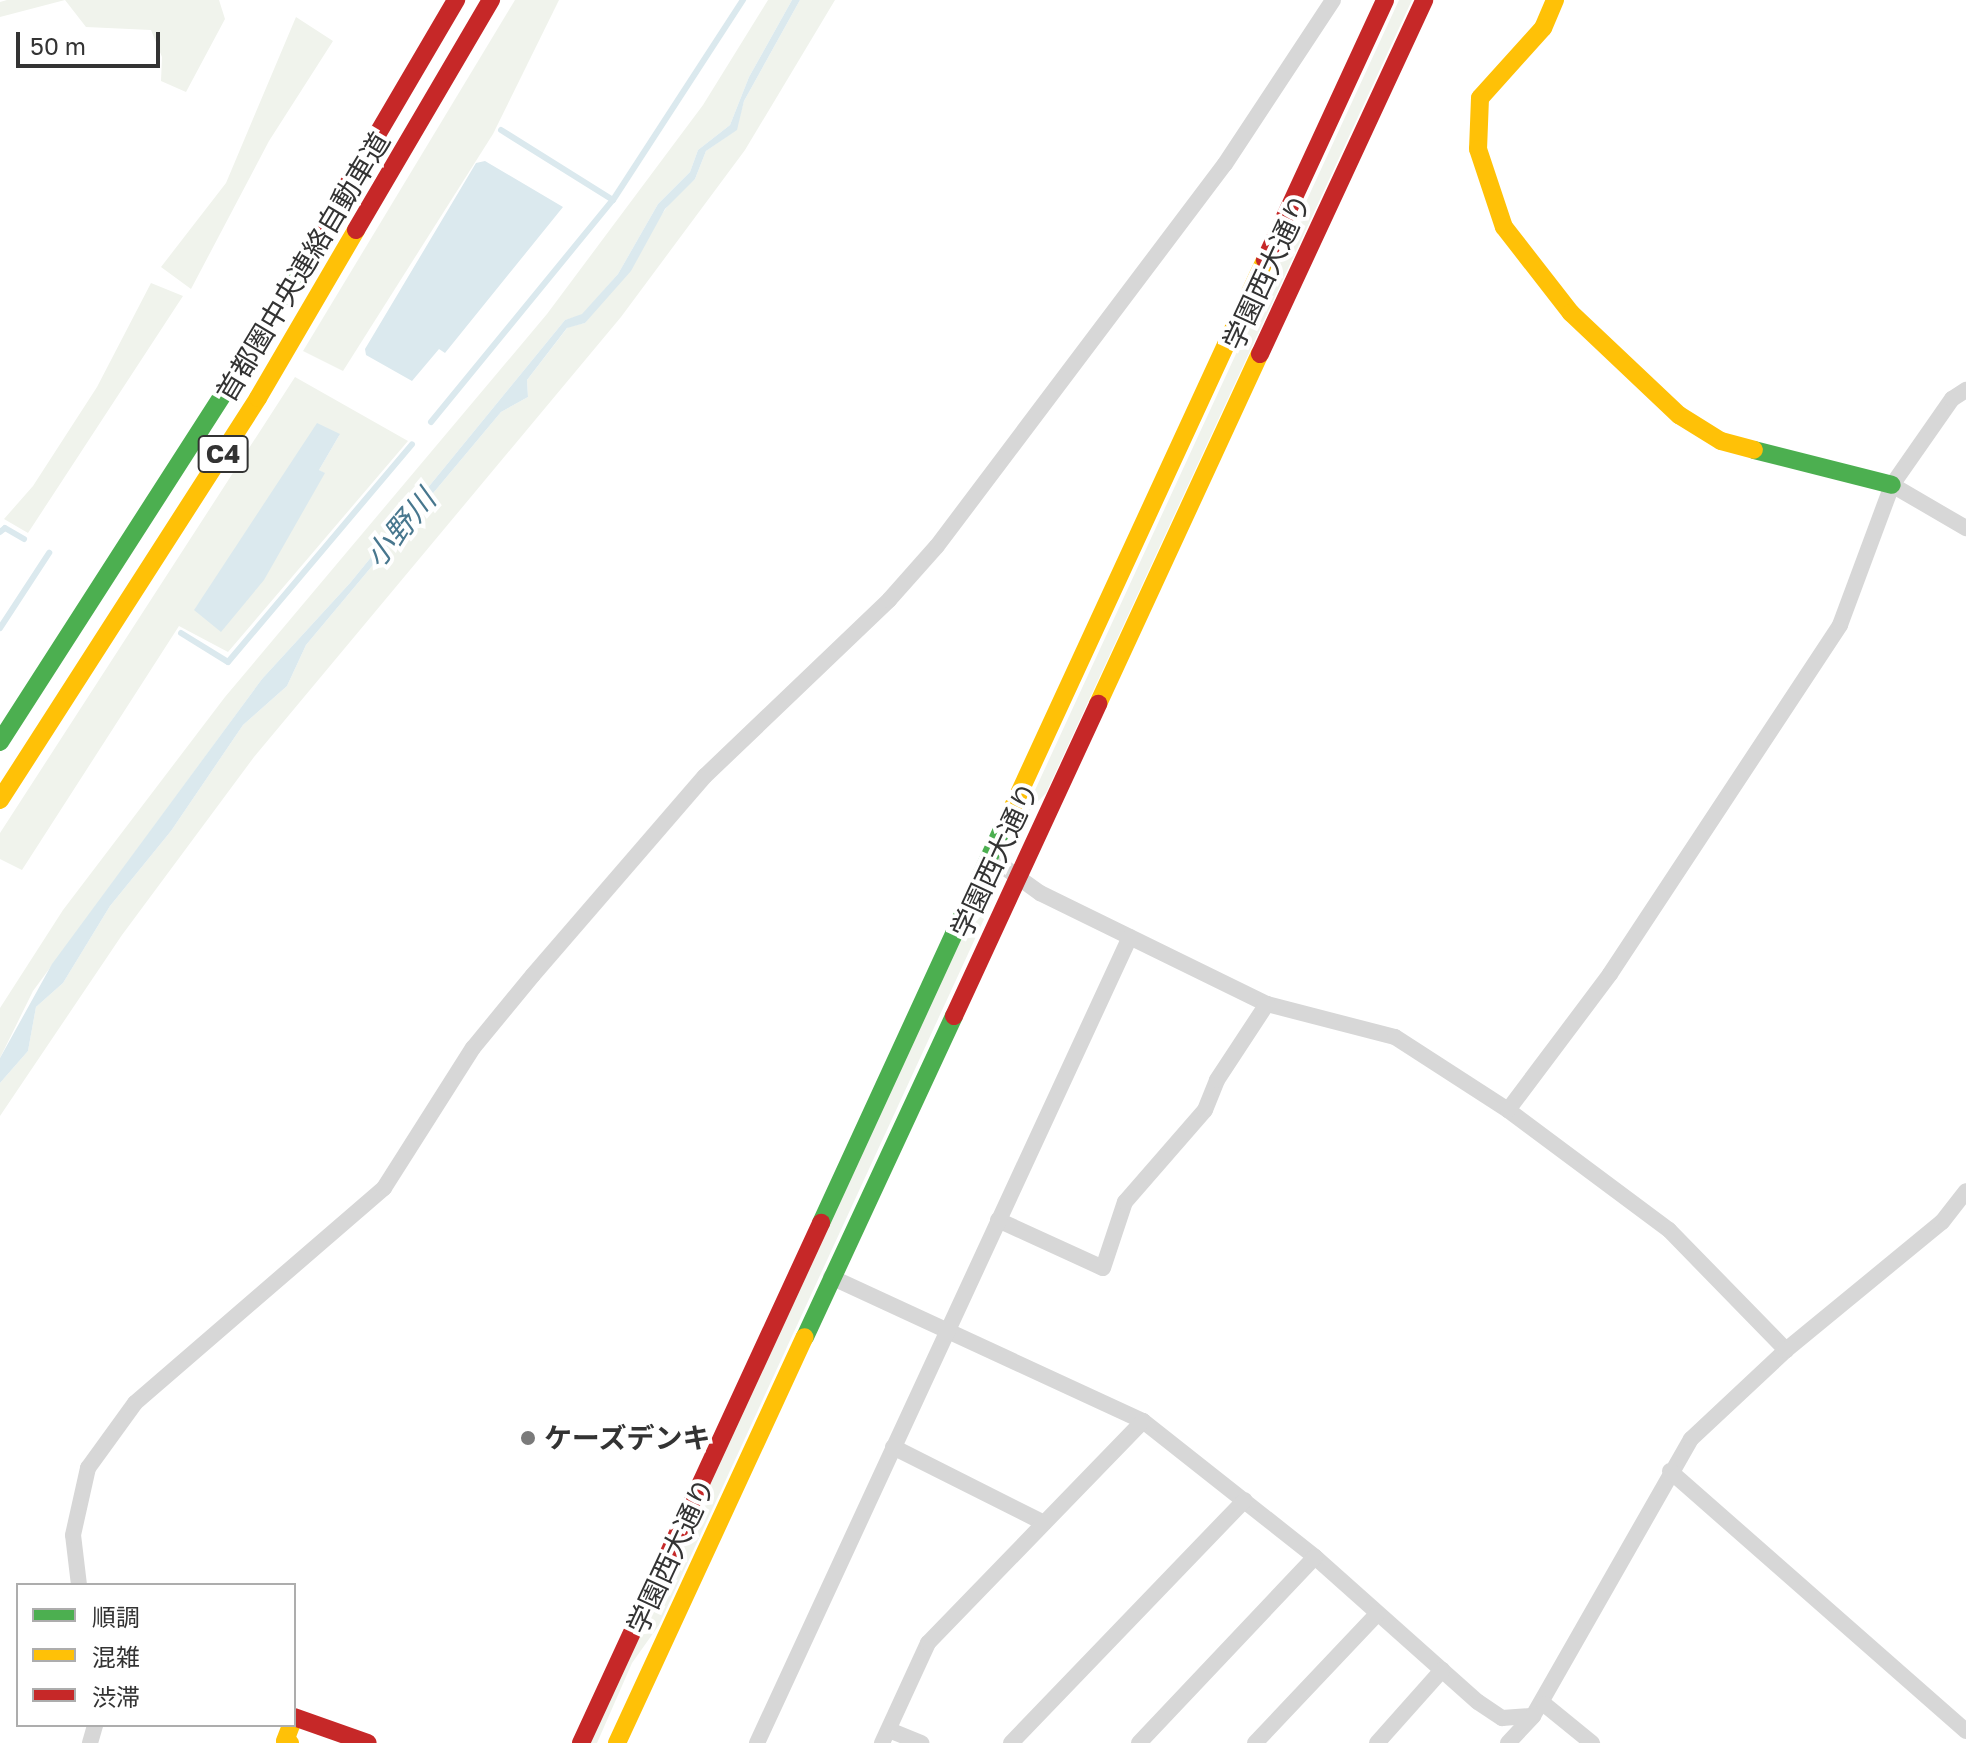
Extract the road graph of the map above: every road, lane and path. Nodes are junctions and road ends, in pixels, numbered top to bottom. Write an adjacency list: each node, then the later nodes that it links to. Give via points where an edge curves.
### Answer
1 (456, 0): 10 (main road, 首都圏中央連絡自動車道 / C4, via 240,368)
2 (491, 0): 11 (main road, 首都圏中央連絡自動車道 / C4, via 258,398)
3 (1333, 0): 28 (street, via 1225,164 937,546 889,600 705,776 533,975 473,1048 384,1188 135,1403 88,1468 73,1535)
4 (1385, 0): 12 (main road, 学園西大通り)
5 (1424, 0): 13 (main road, 学園西大通り)
6 (1555, 0): 8 (main road, via 1543,28 1480,98 1475,122 1485,181 1510,236 1571,313 1679,415 1721,441)
7 (1966, 390): 8 (street, via 1952,399)
8 (1892, 485): 9 (street); 16 (street, via 1840,625 1610,974)
9 (1966, 528)
10 (0, 742)
11 (0, 800)
12 (990, 857): 13 (street); 38 (main road, 学園西大通り)
13 (1018, 876): 14 (street, via 1040,893); 19 (main road, 学園西大通り)
14 (1130, 937): 15 (street); 18 (street)
15 (1267, 1004): 16 (street, via 1395,1037); 18 (street, via 1217,1080 1205,1110 1125,1202 1103,1268)
16 (1508, 1110): 21 (street, via 1669,1230)
17 (1966, 1191): 21 (street, via 1942,1222)
18 (998, 1220): 20 (street)
19 (831, 1277): 20 (street); 39 (main road, 学園西大通り)
20 (948, 1327): 22 (street); 23 (street)
21 (1786, 1350): 24 (street, via 1691,1439)
22 (1143, 1421): 25 (street); 26 (street)
23 (893, 1447): 26 (street); 40 (street)
24 (1670, 1471): 31 (street); 34 (street)
25 (1245, 1500): 27 (street); 42 (street)
26 (1044, 1523): 35 (street, via 928,1643)
27 (1315, 1557): 29 (street); 43 (street)
28 (79, 1583)
29 (1377, 1614): 30 (street); 44 (street)
30 (1442, 1670): 31 (street, via 1502,1718); 45 (street)
31 (1538, 1710): 46 (street); 47 (street)
32 (296, 1718): 37 (main road)
33 (290, 1727): 36 (main road, via 285,1741)
34 (1966, 1731)
35 (886, 1736): 41 (street)
36 (290, 1743)
37 (368, 1743)
38 (581, 1743)
39 (617, 1743)
40 (757, 1743)
41 (921, 1743)
42 (1011, 1743)
43 (1139, 1743)
44 (1255, 1743)
45 (1377, 1743)
46 (1508, 1743)
47 (1592, 1743)

